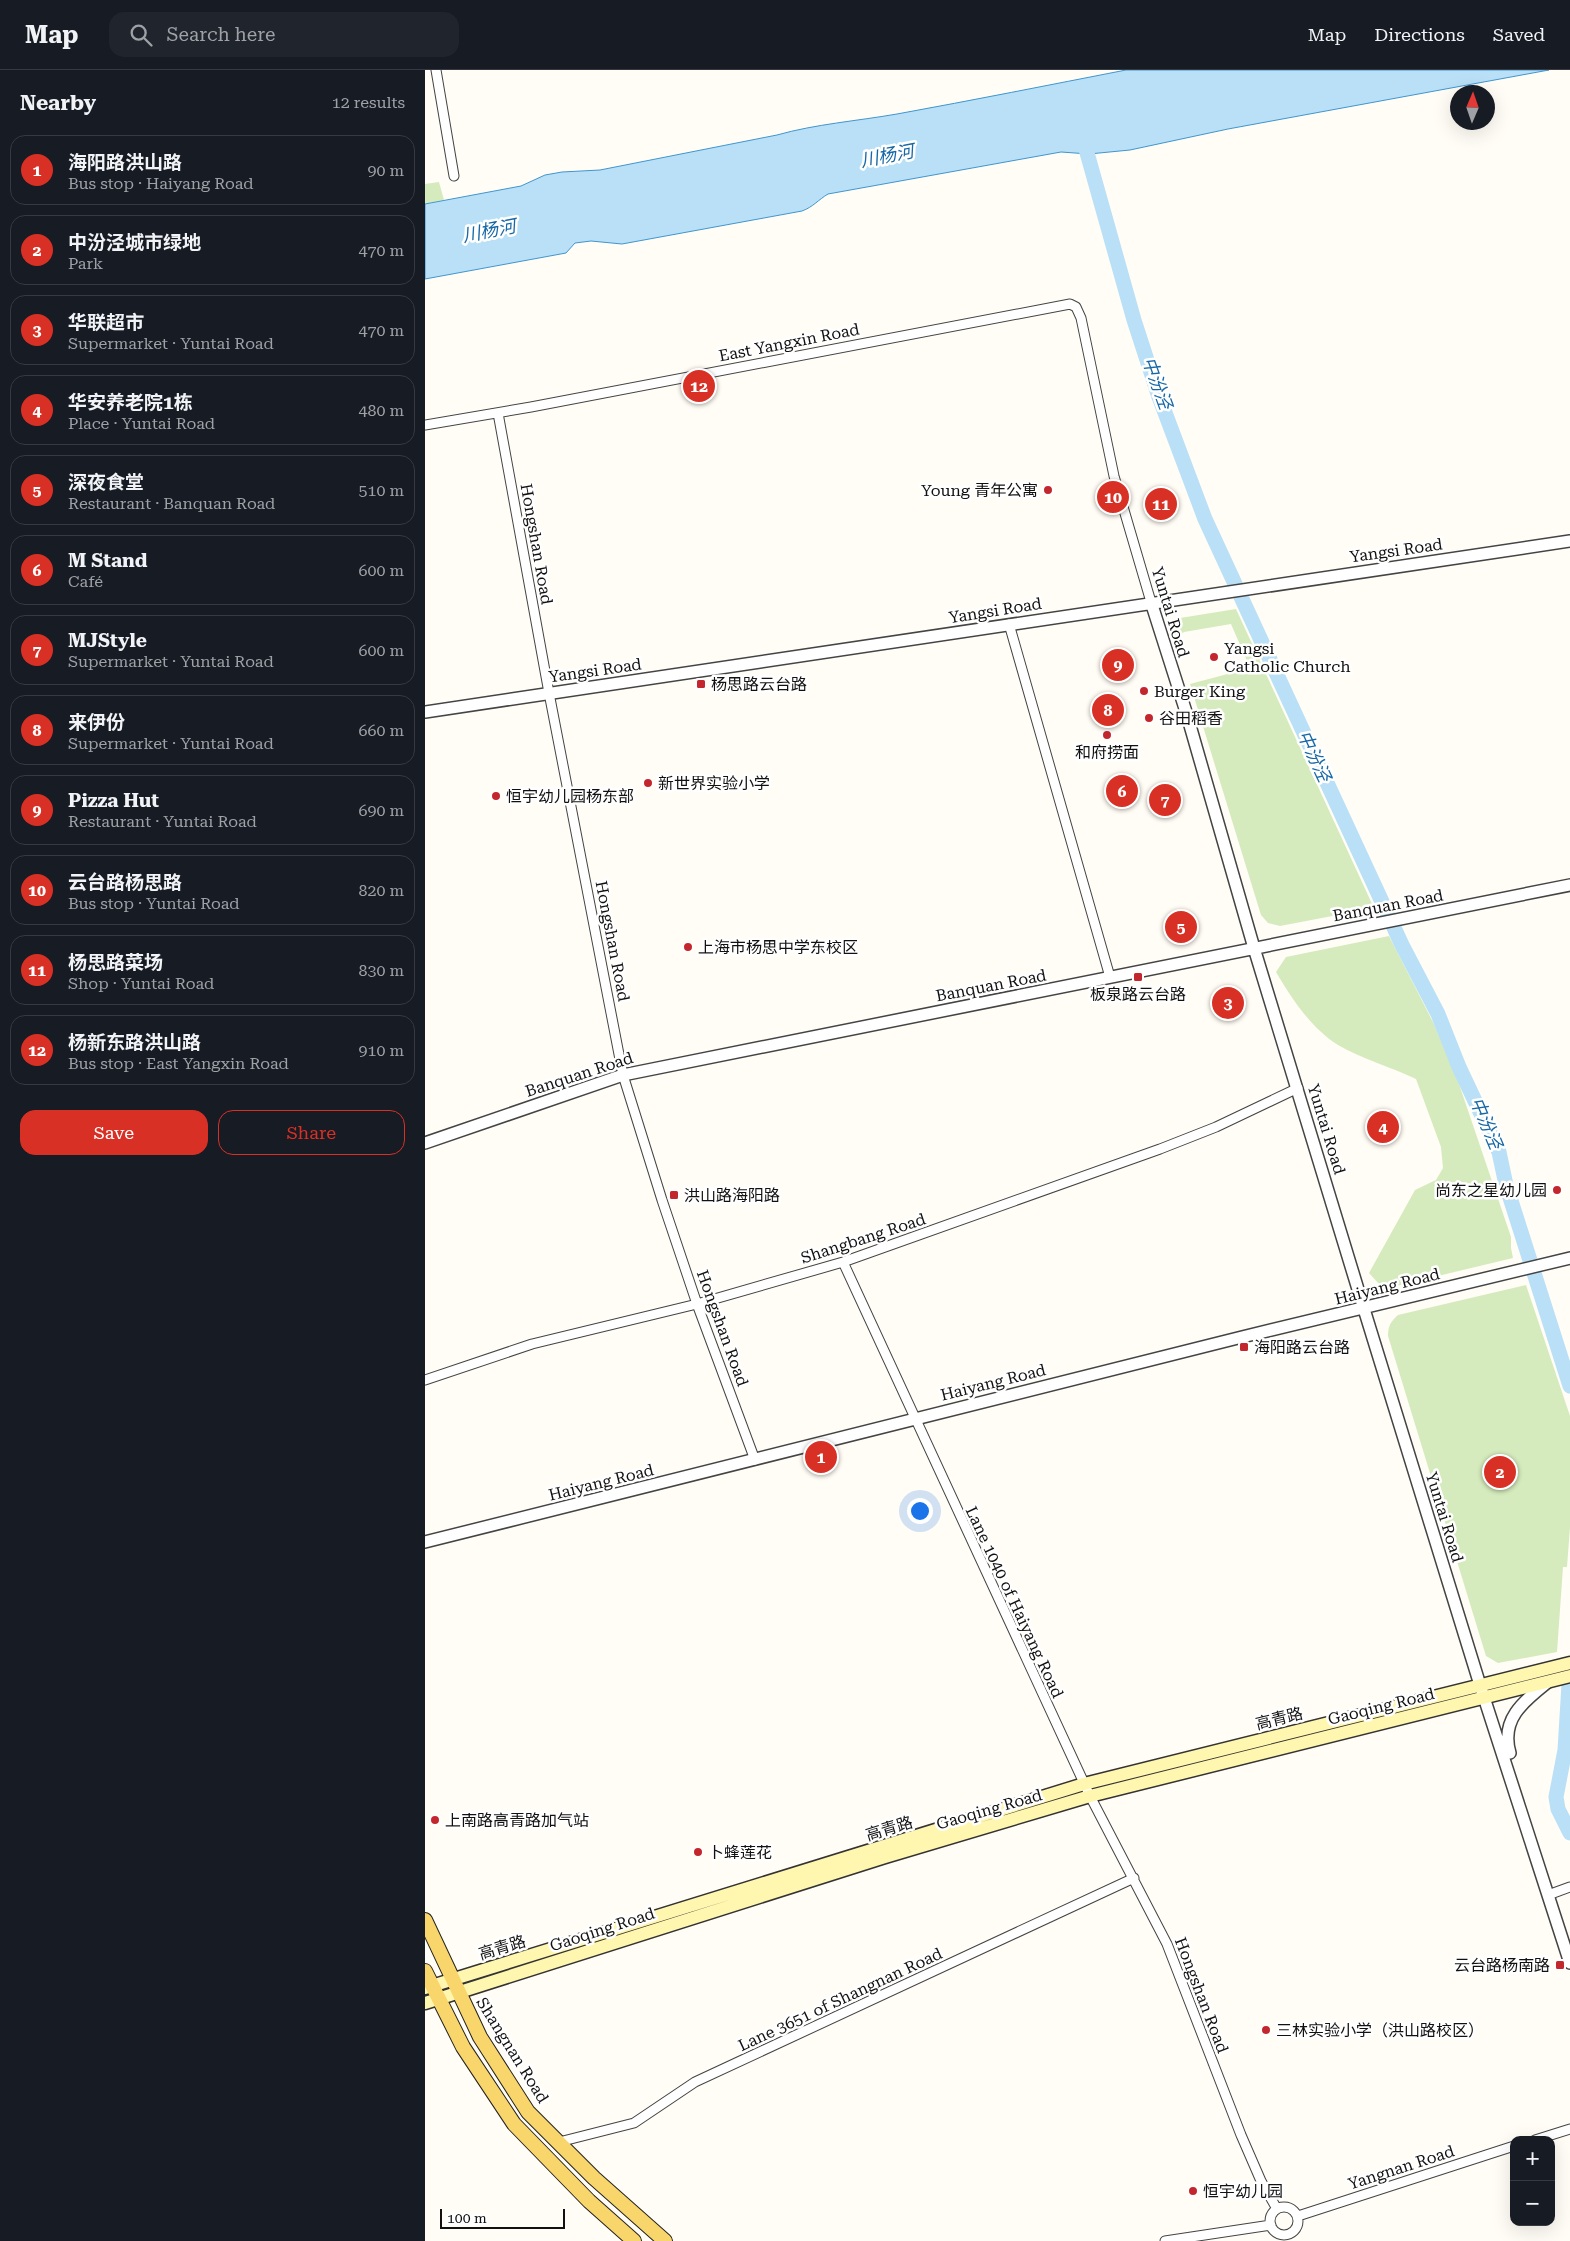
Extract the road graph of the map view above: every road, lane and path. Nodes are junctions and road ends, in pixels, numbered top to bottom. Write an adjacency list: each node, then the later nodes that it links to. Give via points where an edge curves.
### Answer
1 (436, 70): 2 (street)
2 (454, 176)
3 (1070, 304): 4 (street, East Yangxin Road); 7 (street, Yuntai Road, via 1076,307 1081,318 1114,476)
4 (498, 413): 5 (street, East Yangxin Road); 9 (street, Hongshan Road)
5 (425, 426)
6 (1570, 540): 7 (street, Yangsi Road)
7 (1151, 602): 8 (street, Yangsi Road); 12 (street, Yuntai Road)
8 (1009, 624): 9 (street, Yangsi Road); 13 (street)
9 (549, 693): 10 (street, Yangsi Road); 14 (street, Hongshan Road)
10 (425, 712)
11 (1570, 885): 12 (street, Banquan Road)
12 (1254, 948): 13 (street, Banquan Road); 15 (street, Yuntai Road)
13 (1110, 976): 14 (street, Banquan Road)
14 (623, 1075): 16 (street, Banquan Road); 19 (street, Hongshan Road)
15 (1298, 1088): 18 (street, Shangbang Road, via 1216,1127 1160,1149); 20 (street, Yuntai Road)
16 (425, 1143)
17 (1570, 1258): 20 (street, Haiyang Road)
18 (843, 1262): 19 (street, Shangbang Road); 22 (street, Lane 1040 of Haiyang Road)
19 (697, 1304): 21 (street, Shangbang Road, via 532,1344); 23 (street, Hongshan Road)
20 (1364, 1309): 22 (street, Haiyang Road); 28 (street, Yuntai Road)
21 (425, 1380)
22 (915, 1419): 23 (street, Haiyang Road); 29 (street, Lane 1040 of Haiyang Road)
23 (755, 1460): 24 (street, Haiyang Road)
24 (425, 1542)
25 (1570, 1663): 26 (main road)
26 (1555, 1675): 27 (main road, Gaoqing Road); 28 (main road, Gaoqing Road); 30 (street, via 1521,1704 1506,1731 1515,1772)
27 (1570, 1676)
28 (1481, 1690): 29 (main road, 高青路); 30 (street, Yuntai Road); 31 (main road, Gaoqing Road)
29 (1084, 1784): 31 (street, Lane 1040 of Haiyang Road); 38 (main road, 高青路)
30 (1513, 1787): 34 (street, Yuntai Road)
31 (1090, 1796): 32 (street, Hongshan Road); 40 (main road, Gaoqing Road, via 885,1857)
32 (1133, 1878): 45 (street, Lane 3651 of Shangnan Road, via 695,2082 634,2123); 47 (street, Hongshan Road, via 1175,1962 1241,2135)
33 (1570, 1887): 34 (street)
34 (1548, 1895): 36 (street, Yuntai Road)
35 (425, 1920): 38 (main road, Shangnan Road)
36 (1570, 1963)
37 (425, 1971): 39 (main road)
38 (453, 1979): 39 (main road, 高青路); 40 (main road, Shangnan Road)
39 (428, 1987): 41 (main road)
40 (458, 1993): 41 (main road, Gaoqing Road); 45 (main road, Shangnan Road, via 480,2037 529,2112)
41 (439, 1999): 42 (main road, Gaoqing Road); 51 (main road, via 463,2047 514,2124 589,2202)
42 (425, 2003)
43 (1570, 2129): 44 (street)
44 (1548, 2136)
45 (559, 2142): 52 (main road, Shangnan Road)
46 (1510, 2147): 48 (street, Yangnan Road)
47 (1277, 2209): 48 (street, via 1289,2208); 49 (street)
48 (1297, 2216): 50 (street, via 1298,2222)
49 (1271, 2225): 50 (street, via 1280,2234); 53 (street)
50 (1292, 2232): 54 (street)
51 (633, 2241)
52 (665, 2241)
53 (1165, 2241)
54 (1297, 2241)

